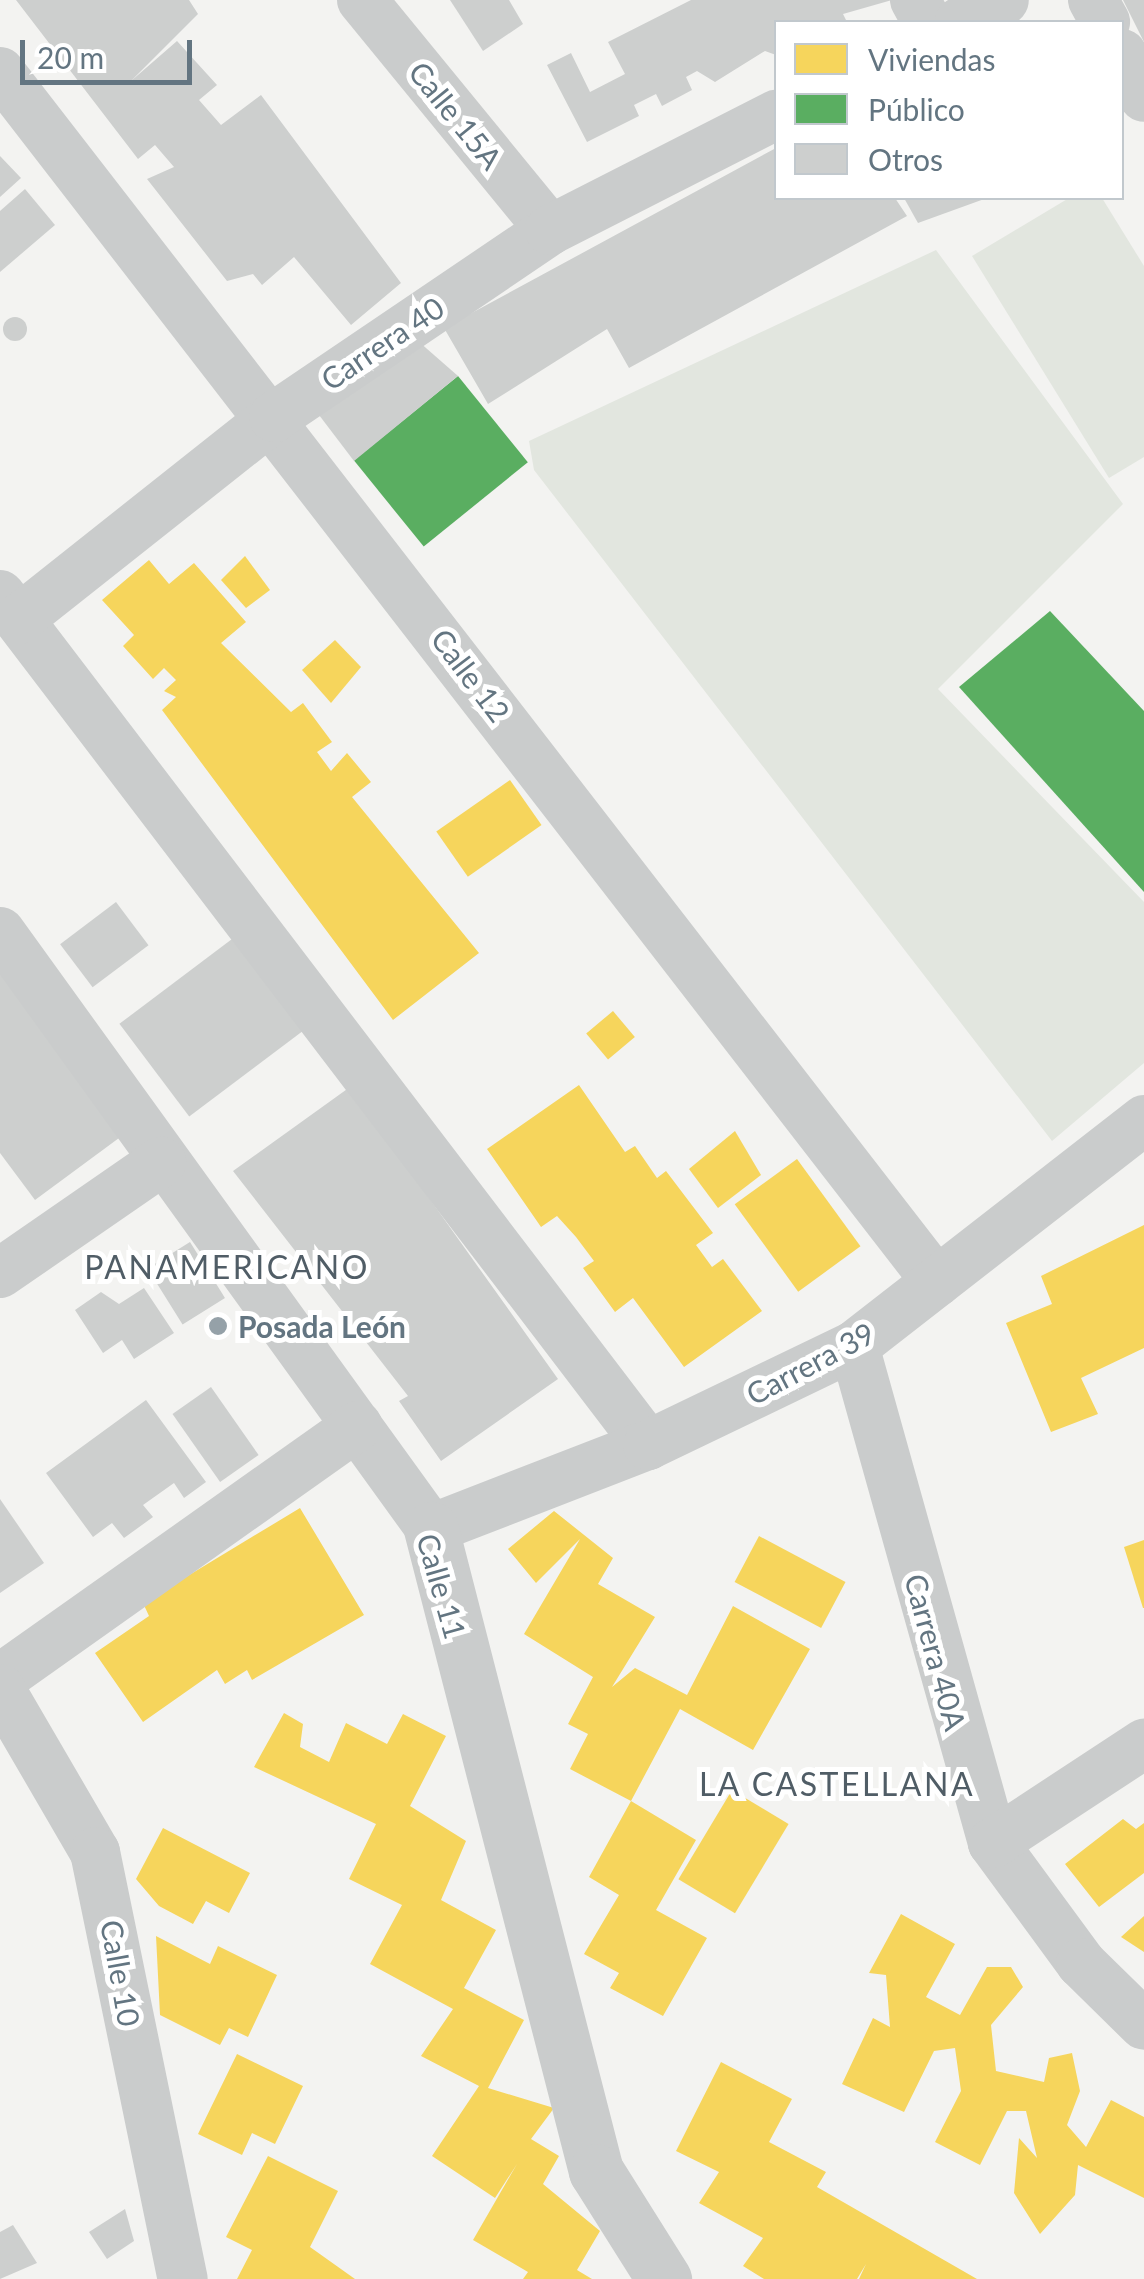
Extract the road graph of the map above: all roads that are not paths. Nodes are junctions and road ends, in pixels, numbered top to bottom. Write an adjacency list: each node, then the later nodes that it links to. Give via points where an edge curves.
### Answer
1 (362, 0): 8 (street, Calle 15A)
2 (1004, 0): 3 (street)
3 (964, 20)
4 (1124, 58): 6 (street)
5 (0, 72): 9 (street, Calle 12)
6 (1144, 97)
7 (774, 116): 8 (street, Carrera 40)
8 (550, 230): 9 (street, Carrera 40)
9 (274, 417): 10 (street, Carrera 40); 15 (street, Calle 12)
10 (9, 607): 18 (street)
11 (0, 932): 13 (street, Calle 11)
12 (1144, 1120): 15 (street, Carrera 39)
13 (160, 1162): 14 (street); 17 (street, Calle 11)
14 (0, 1272)
15 (937, 1282): 16 (street, Carrera 39)
16 (854, 1346): 18 (street, Carrera 39); 23 (street, Carrera 40A)
17 (356, 1426): 19 (street, Calle 11); 20 (street)
18 (648, 1445): 19 (street, Carrera 39)
19 (431, 1529): 26 (street, Calle 11, via 590,2152)
20 (0, 1679)
21 (0, 1689): 25 (street, Calle 10, via 95,1852)
22 (1144, 1744): 23 (street)
23 (993, 1843): 24 (street, Carrera 40A, via 1080,1963)
24 (1144, 2025)
25 (183, 2279)
26 (664, 2279)

